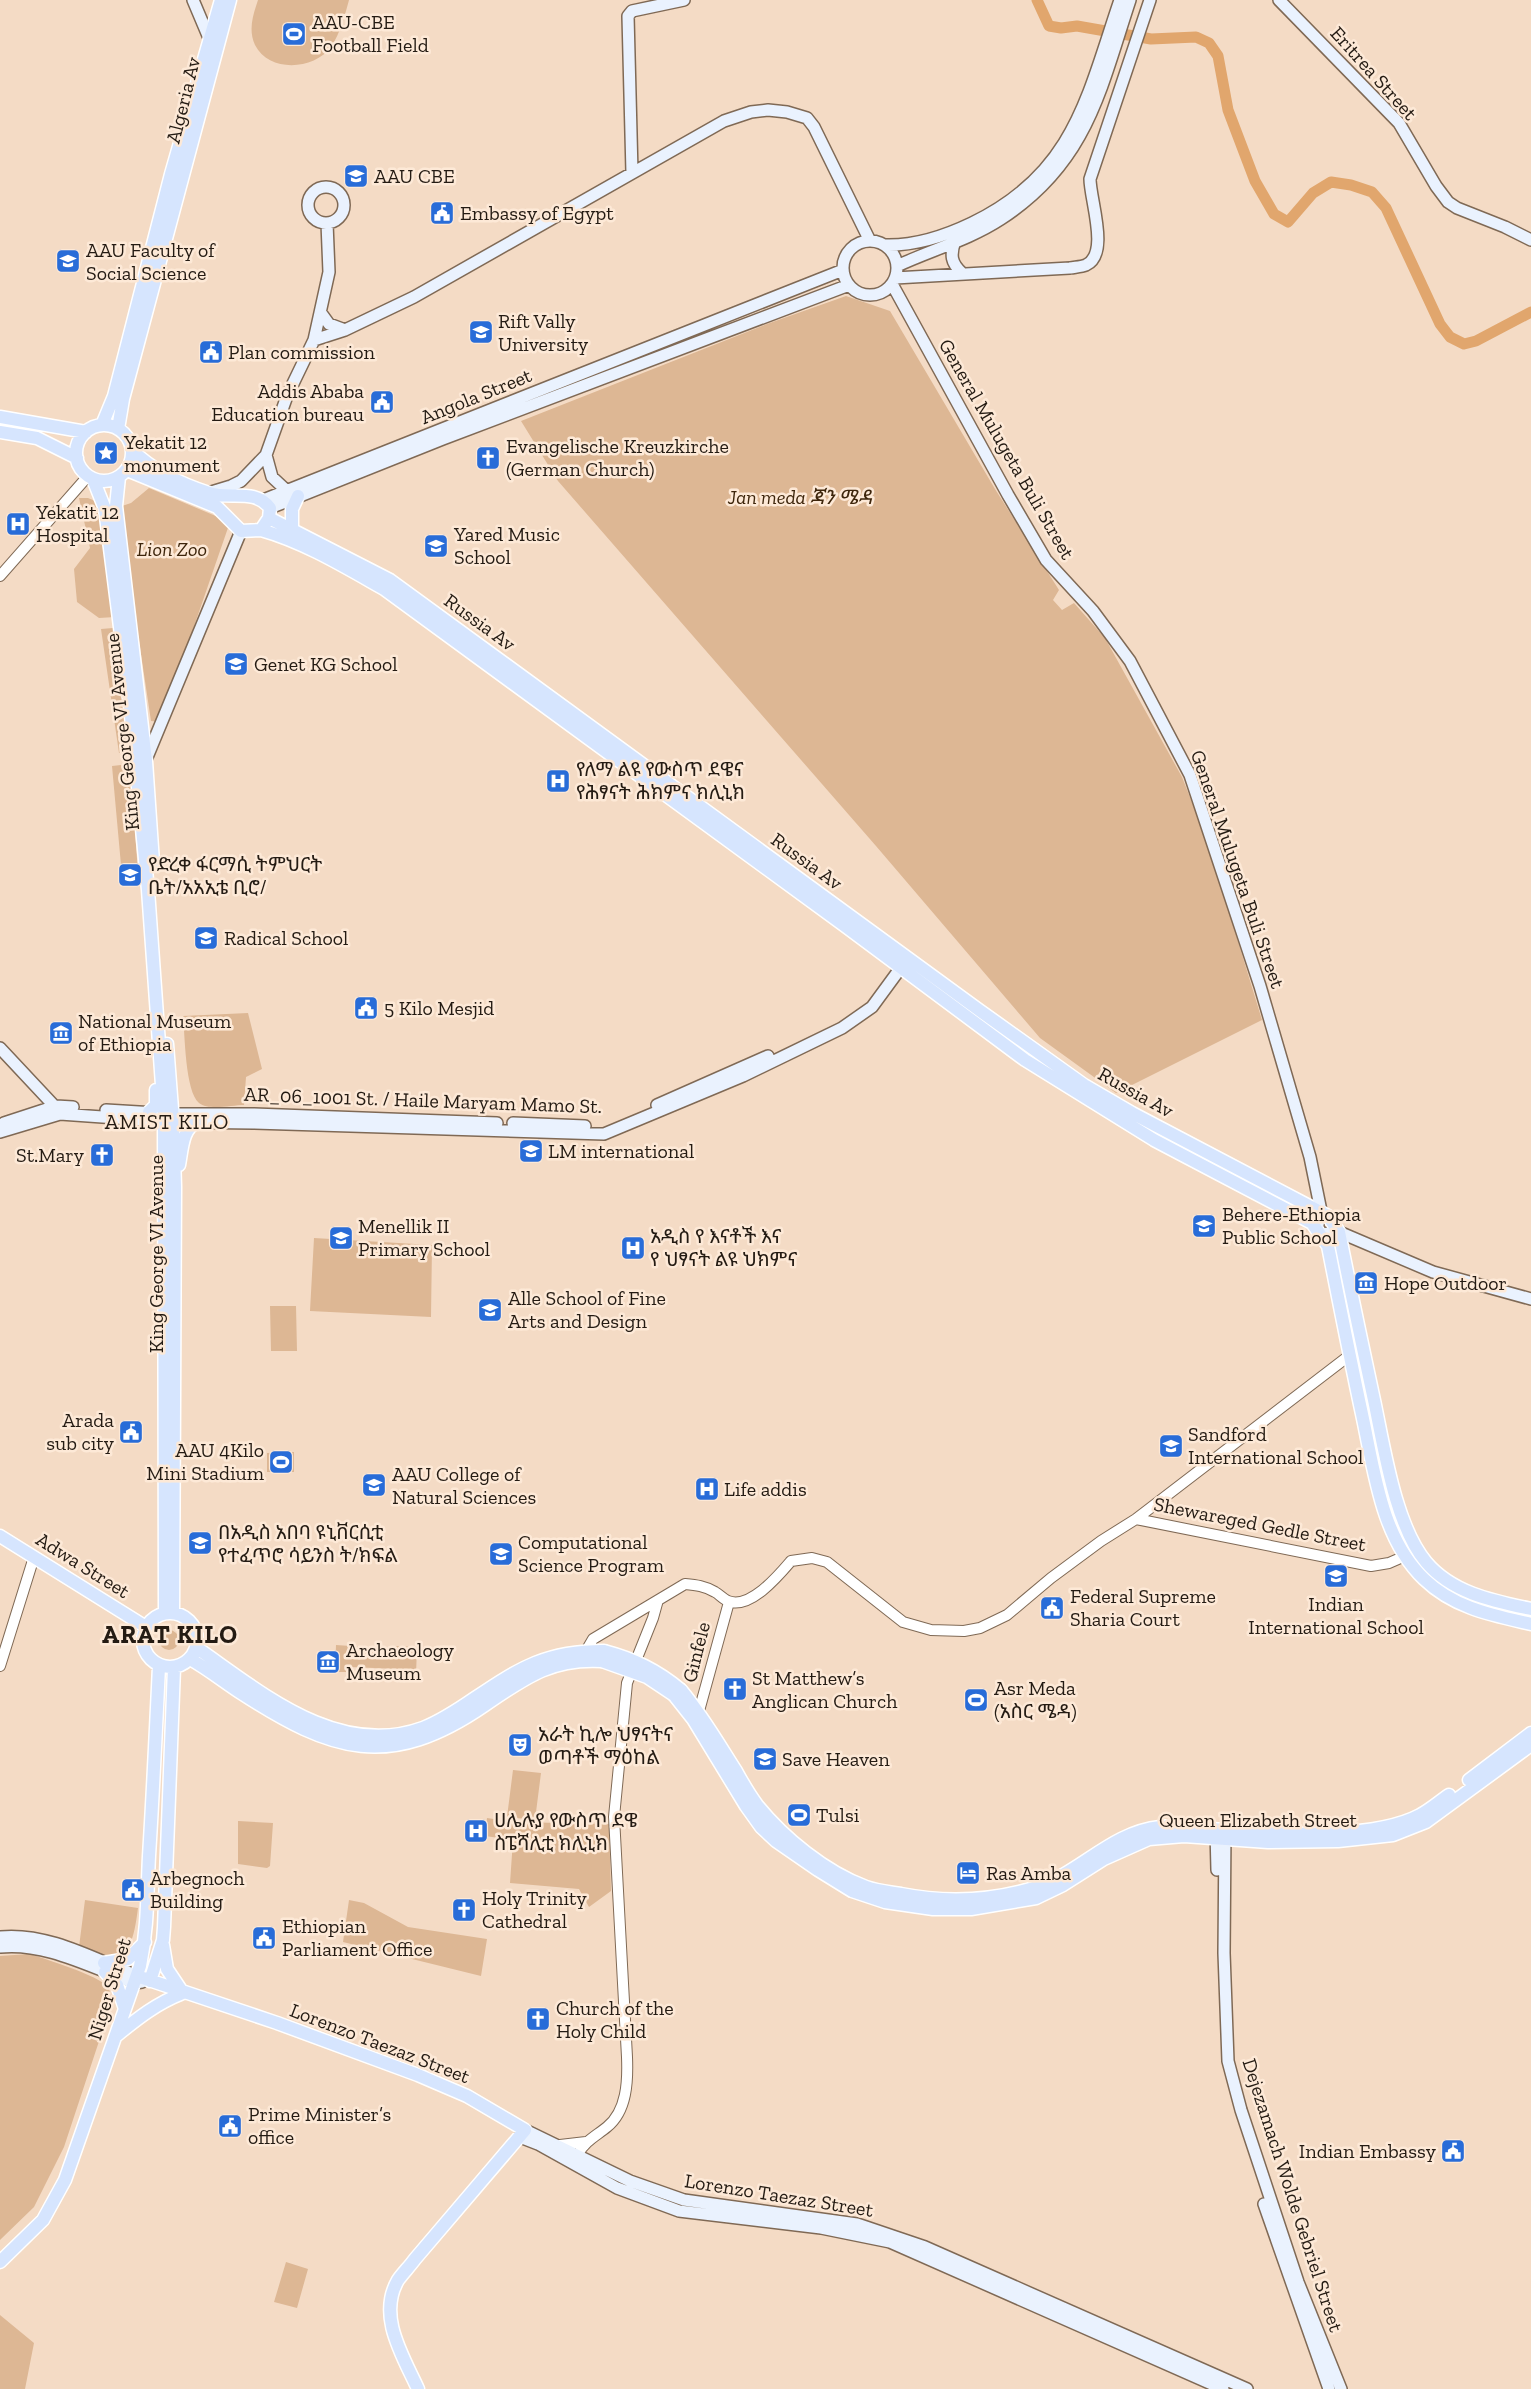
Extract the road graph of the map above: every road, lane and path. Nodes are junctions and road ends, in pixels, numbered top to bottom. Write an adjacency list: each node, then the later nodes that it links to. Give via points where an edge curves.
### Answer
1 (193, 0): 9 (main road)
2 (220, 0): 9 (main road, Algeria Av)
3 (230, 0): 10 (main road, Algeria Av)
4 (684, 0): 11 (main road, via 632,11 628,16)
5 (1120, 0): 12 (main road, via 1091,90 1071,134 1048,166)
6 (1130, 0): 12 (main road, via 1111,61 1083,132 1055,172 1033,196)
7 (1150, 0): 21 (main road, via 1090,178 1098,228 1093,260 1070,268)
8 (1279, 0): 15 (main road, Eritrea Street, via 1399,124 1448,202)
9 (209, 37): 10 (main road); 13 (main road, Algeria Av)
10 (215, 51): 13 (main road, Algeria Av)
11 (632, 173): 16 (main road, via 736,116 751,112 787,112 807,118 814,127); 27 (main road, via 414,297)
12 (1013, 204): 17 (main road, via 1000,220); 18 (main road, via 940,236 909,245)
13 (169, 209): 29 (main road)
14 (327, 223): 25 (main road, via 329,272)
15 (1531, 240)
16 (870, 241): 18 (main road); 20 (main road, via 850,250)
17 (955, 241): 19 (main road); 21 (main road, via 952,260)
18 (885, 245): 19 (main road)
19 (897, 266): 22 (main road)
20 (843, 270): 23 (main road); 24 (main road, Angola Street)
21 (962, 273): 22 (main road)
22 (893, 281): 23 (main road, via 880,293 872,295 856,291); 65 (main road, General Mulugeta Buli Street, via 1046,560 1093,611 1130,661 1190,774 1272,1025 1310,1157)
23 (849, 285): 26 (main road)
24 (766, 303): 26 (main road); 41 (main road, Angola Street)
25 (321, 313): 27 (main road, via 329,324); 28 (main road)
26 (771, 315): 41 (main road)
27 (345, 330): 28 (main road)
28 (314, 340): 36 (main road, via 287,396)
29 (132, 349): 31 (main road); 32 (main road)
30 (0, 417): 34 (main road)
31 (102, 425): 32 (main road); 34 (main road)
32 (118, 429): 35 (main road, via 127,437)
33 (0, 432): 37 (main road, via 37,438)
34 (86, 432): 37 (main road, via 76,448)
35 (132, 450): 38 (main road, via 132,460); 40 (main road, via 155,469)
36 (266, 455): 40 (main road, via 241,481); 41 (main road, via 272,477)
37 (77, 458): 39 (main road, via 80,468)
38 (123, 473): 39 (main road, via 111,480); 42 (main road); 49 (main road, King George VI Avenue, via 116,506)
39 (90, 477): 47 (street); 49 (main road, King George VI Avenue, via 105,509)
40 (208, 493): 42 (main road)
41 (292, 493): 43 (main road, Angola Street); 46 (main road)
42 (219, 502): 43 (main road, Russia Av, via 252,496); 44 (main road)
43 (267, 508): 45 (main road); 46 (main road, Russia Av)
44 (241, 530): 45 (main road, Russia Av); 50 (main road)
45 (261, 530): 48 (main road, Russia Av)
46 (292, 530): 48 (main road, Russia Av, via 348,557)
47 (0, 576)
48 (387, 584): 52 (main road, Russia Av)
49 (127, 646): 50 (main road, King George VI Avenue); 51 (main road, King George VI Avenue)
50 (146, 761): 51 (main road); 57 (main road, King George VI Avenue)
51 (136, 770): 53 (main road, King George VI Avenue)
52 (901, 960): 60 (main road, AR_06_1001 St. / Haile Maryam Mamo St., via 865,1004 833,1026 785,1053); 62 (main road, Russia Av, via 1084,1084); 63 (main road, Russia Av, via 1025,1060 1079,1096)
53 (158, 1045): 56 (main road, via 156,1105); 57 (main road, King George VI Avenue)
54 (0, 1048): 55 (main road)
55 (58, 1110): 56 (main road); 57 (main road); 59 (main road); 61 (main road)
56 (149, 1112): 57 (main road)
57 (168, 1118): 58 (main road); 60 (main road, AR_06_1001 St. / Haile Maryam Mamo St., via 254,1114); 64 (main road, King George VI Avenue); 79 (main road, King George VI Avenue)
58 (198, 1122): 60 (main road); 64 (main road, via 186,1132)
59 (0, 1124)
60 (604, 1130)
61 (0, 1132)
62 (1181, 1138): 63 (main road); 65 (main road, Russia Av)
63 (1174, 1151): 66 (main road, Russia Av, via 1308,1220)
64 (175, 1187): 79 (main road, King George VI Avenue)
65 (1321, 1211): 66 (main road); 67 (main road, Russia Av, via 1332,1220)
66 (1319, 1231): 67 (main road); 70 (main road, Shewareged Gedle Street, via 1328,1246)
67 (1338, 1232): 68 (main road, via 1433,1272); 69 (main road)
68 (1531, 1299)
69 (1363, 1345): 70 (street, Shewareged Gedle Street); 73 (main road, via 1398,1504)
70 (1349, 1355): 71 (street, Shewareged Gedle Street); 75 (main road, Shewareged Gedle Street, via 1388,1518)
71 (1136, 1519): 75 (street, Shewareged Gedle Street, via 1371,1566); 77 (street, Shewareged Gedle Street, via 1051,1578 1007,1615 980,1628 950,1632 903,1622 827,1562 812,1558 791,1561 773,1584 748,1598)
72 (0, 1536): 74 (main road, Adwa Street)
73 (1417, 1550): 75 (street); 78 (main road, via 1427,1563 1454,1585 1483,1598)
74 (34, 1557): 81 (main road, Adwa Street); 85 (street)
75 (1405, 1557): 80 (main road, Shewareged Gedle Street, via 1424,1579 1455,1602 1469,1609)
76 (658, 1600): 77 (street, via 685,1584 702,1586); 82 (street, via 593,1639); 103 (street, via 626,1690 614,1817 626,2087 619,2114)
77 (729, 1602): 88 (street, Ginfele)
78 (1531, 1609)
79 (169, 1613): 81 (main road, via 150,1621); 83 (main road, via 188,1619 193,1626 197,1633)
80 (1531, 1624)
81 (146, 1627): 86 (main road, via 142,1643 144,1650 148,1658)
82 (586, 1652): 83 (main road, Queen Elizabeth Street, via 555,1655 534,1662 424,1728 378,1736 345,1734 310,1720); 84 (main road, Queen Elizabeth Street)
83 (193, 1654): 84 (main road, Queen Elizabeth Street, via 288,1722 335,1741 371,1748 391,1748 423,1739 446,1729 521,1680 570,1661); 87 (main road)
84 (603, 1656): 88 (main road, Queen Elizabeth Street, bridge, via 629,1658 648,1666 678,1693)
85 (0, 1666)
86 (159, 1666): 87 (main road); 94 (main road, Niger Street)
87 (174, 1668): 93 (main road, Niger Street)
88 (696, 1715): 91 (main road, Queen Elizabeth Street, via 728,1778 761,1827 776,1841 852,1891 885,1902 953,1910 1011,1904 1036,1898 1104,1859 1150,1839)
89 (1531, 1733): 91 (main road, Queen Elizabeth Street, via 1466,1783 1406,1821 1374,1828 1314,1833)
90 (1531, 1745): 91 (main road, Queen Elizabeth Street, via 1426,1822 1393,1835 1338,1841 1268,1842)
91 (1221, 1834): 111 (main road, Dejezamach Wolde Gebriel Street, via 1220,2037 1224,2069 1277,2245); 112 (main road, Dejezamach Wolde Gebriel Street, via 1228,2061 1298,2282)
92 (0, 1937): 96 (main road, via 30,1937 53,1942)
93 (163, 1940): 98 (main road, Niger Street); 99 (main road, via 167,1969)
94 (145, 1942): 96 (main road, via 128,1959); 97 (main road, Niger Street)
95 (0, 1947): 96 (main road, via 41,1950)
96 (104, 1968): 97 (main road); 100 (main road, via 117,1985)
97 (136, 1979): 98 (main road, Lorenzo Taezaz Street); 100 (main road, Niger Street)
98 (150, 1981): 99 (main road, Lorenzo Taezaz Street)
99 (183, 1992): 101 (main road, via 144,2012); 102 (main road, Lorenzo Taezaz Street, via 418,2074 467,2096)
100 (125, 2009): 101 (main road, Niger Street)
101 (115, 2037): 106 (main road, Niger Street, via 56,2199 43,2220)
102 (523, 2134): 104 (main road, Lorenzo Taezaz Street); 107 (main road, Lorenzo Taezaz Street, via 617,2188 679,2211 821,2228 890,2242); 108 (main road, via 415,2259 394,2290 390,2310 392,2328)
103 (586, 2142): 104 (street); 105 (street)
104 (560, 2145): 105 (main road, Lorenzo Taezaz Street)
105 (578, 2154): 107 (main road, Lorenzo Taezaz Street, via 630,2180 684,2200 881,2230 925,2247)
106 (0, 2262)
107 (1071, 2317): 109 (main road, Lorenzo Taezaz Street); 110 (main road, Lorenzo Taezaz Street)
108 (418, 2389)
109 (1223, 2389)
110 (1247, 2389)
111 (1329, 2389)
112 (1341, 2389)

